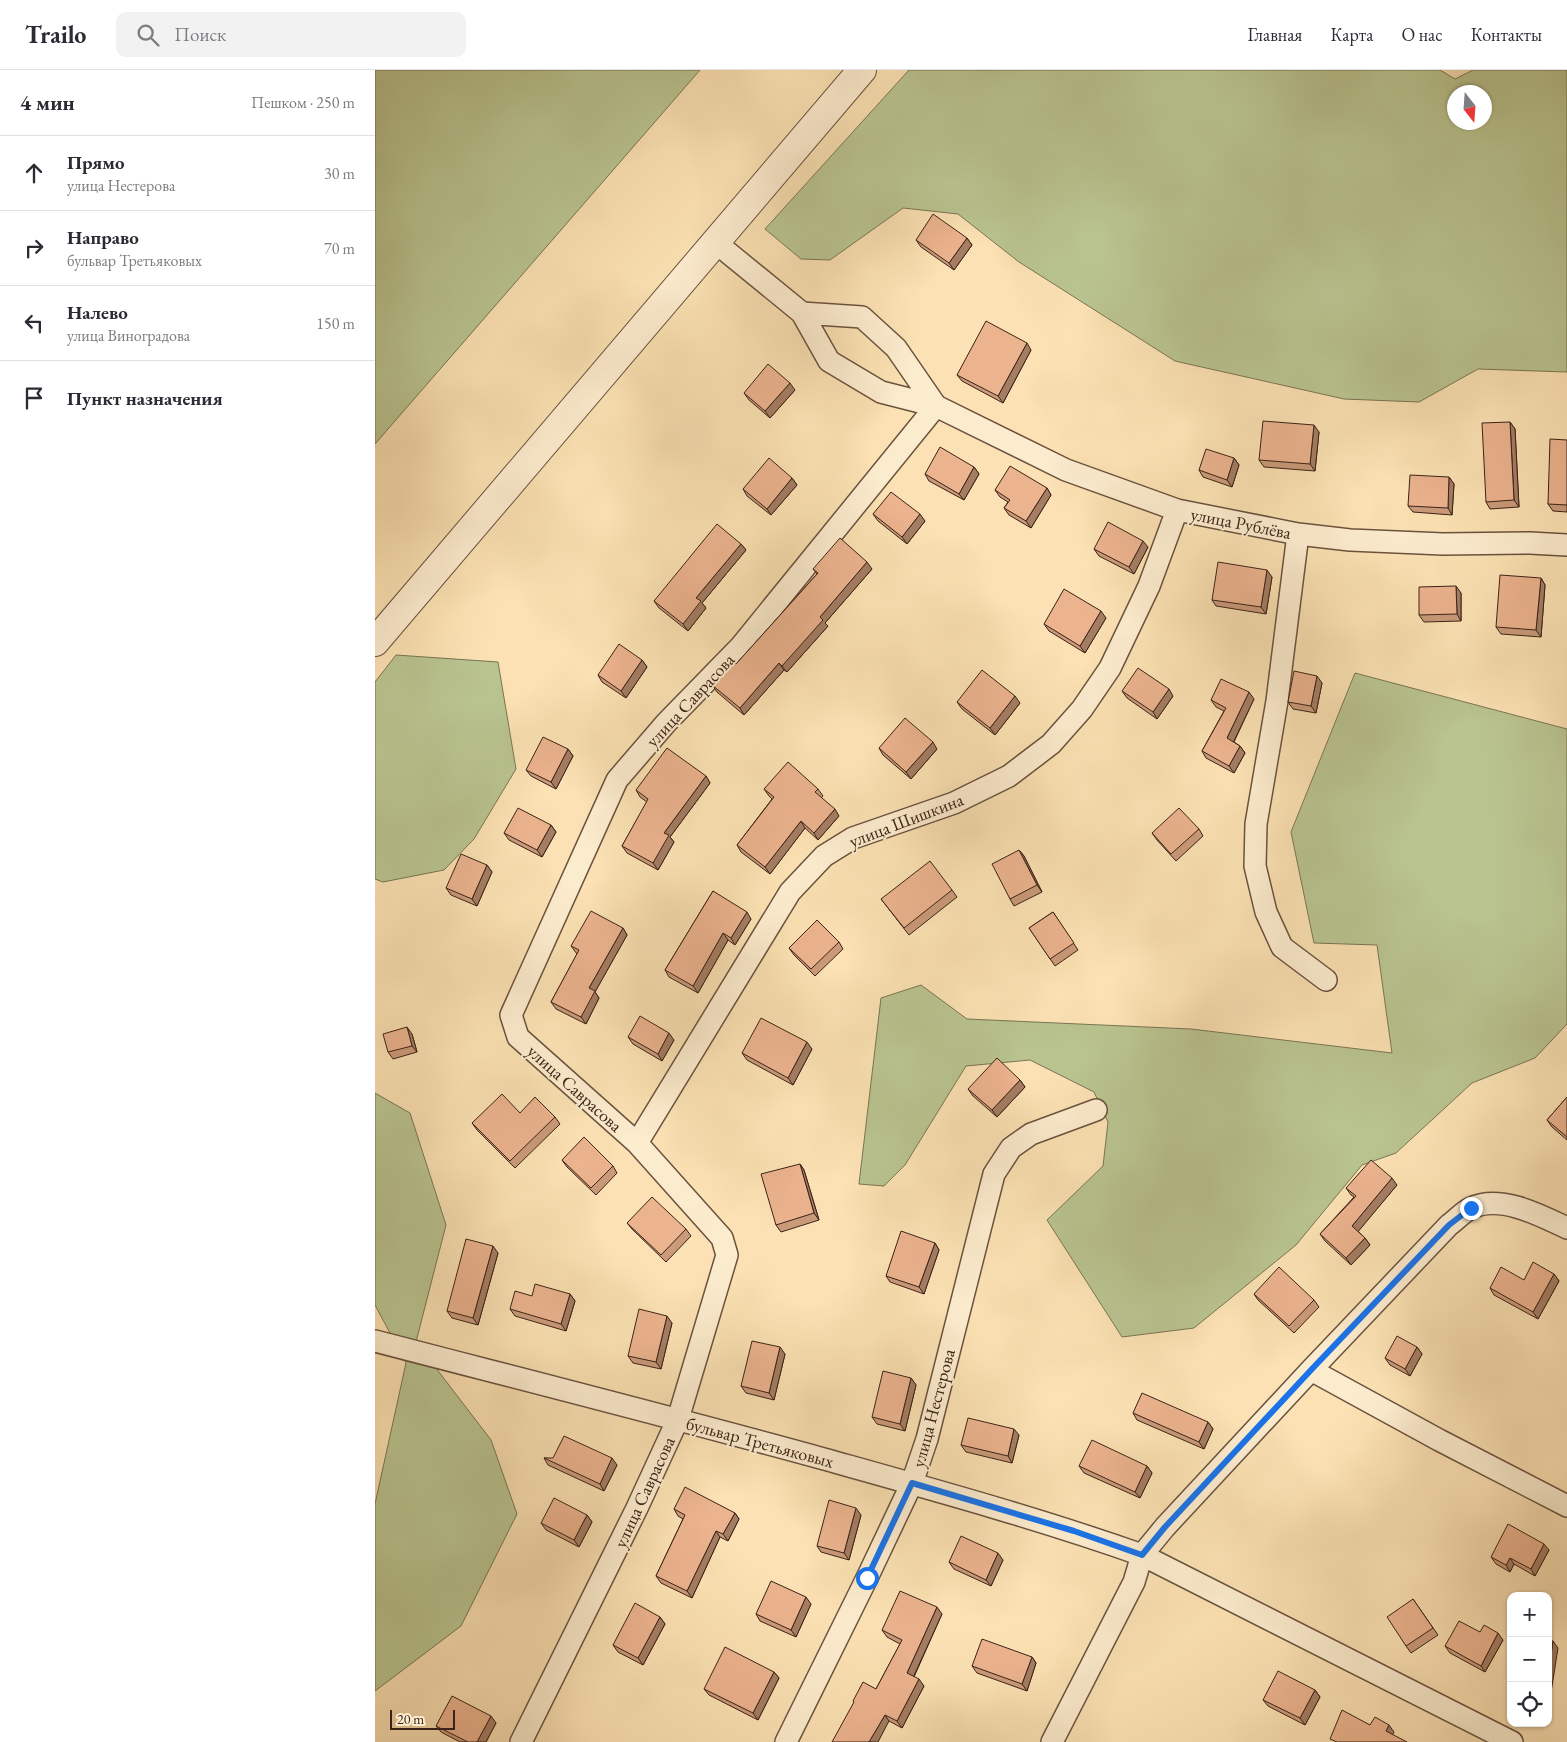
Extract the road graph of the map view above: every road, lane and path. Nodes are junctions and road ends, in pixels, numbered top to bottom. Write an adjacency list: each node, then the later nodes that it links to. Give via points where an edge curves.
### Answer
1 (862, 70): 2 (street)
2 (715, 242): 3 (street); 8 (street)
3 (803, 313): 4 (street, улица Рублёва, via 829,361 881,392); 4 (street, via 862,317 896,348)
4 (936, 406): 5 (street, улица Рублёва, via 1066,470); 11 (street, улица Саврасова, via 741,646 666,722 617,780 511,1014 518,1037)
5 (1177, 510): 6 (street, улица Рублёва); 11 (street, улица Шишкина, via 1149,586 1114,659 1082,709 1051,744 1009,776 955,803 853,838 824,856 790,892)
6 (1298, 534): 7 (street, улица Рублёва, via 1443,544); 9 (street, via 1277,701 1256,824 1255,866 1266,912 1282,947)
7 (1567, 545)
8 (375, 642)
9 (1326, 980)
10 (1096, 1110): 16 (street, улица Нестерова, via 1031,1134 1011,1148 994,1174 927,1440)
11 (637, 1143): 15 (street, улица Саврасова, via 722,1238 727,1255)
12 (1567, 1228): 14 (street, via 1531,1210 1491,1203 1471,1208 1449,1225)
13 (375, 1341): 15 (street, бульвар Третьяковых)
14 (1311, 1370): 17 (street); 18 (street)
15 (678, 1419): 16 (street, бульвар Третьяковых); 19 (street, улица Саврасова)
16 (912, 1483): 18 (street, бульвар Третьяковых, via 1074,1531); 20 (street, улица Нестерова)
17 (1567, 1506)
18 (1142, 1555): 21 (street, via 1134,1582); 22 (street, бульвар Третьяковых)
19 (521, 1742)
20 (786, 1742)
21 (1051, 1742)
22 (1512, 1742)

